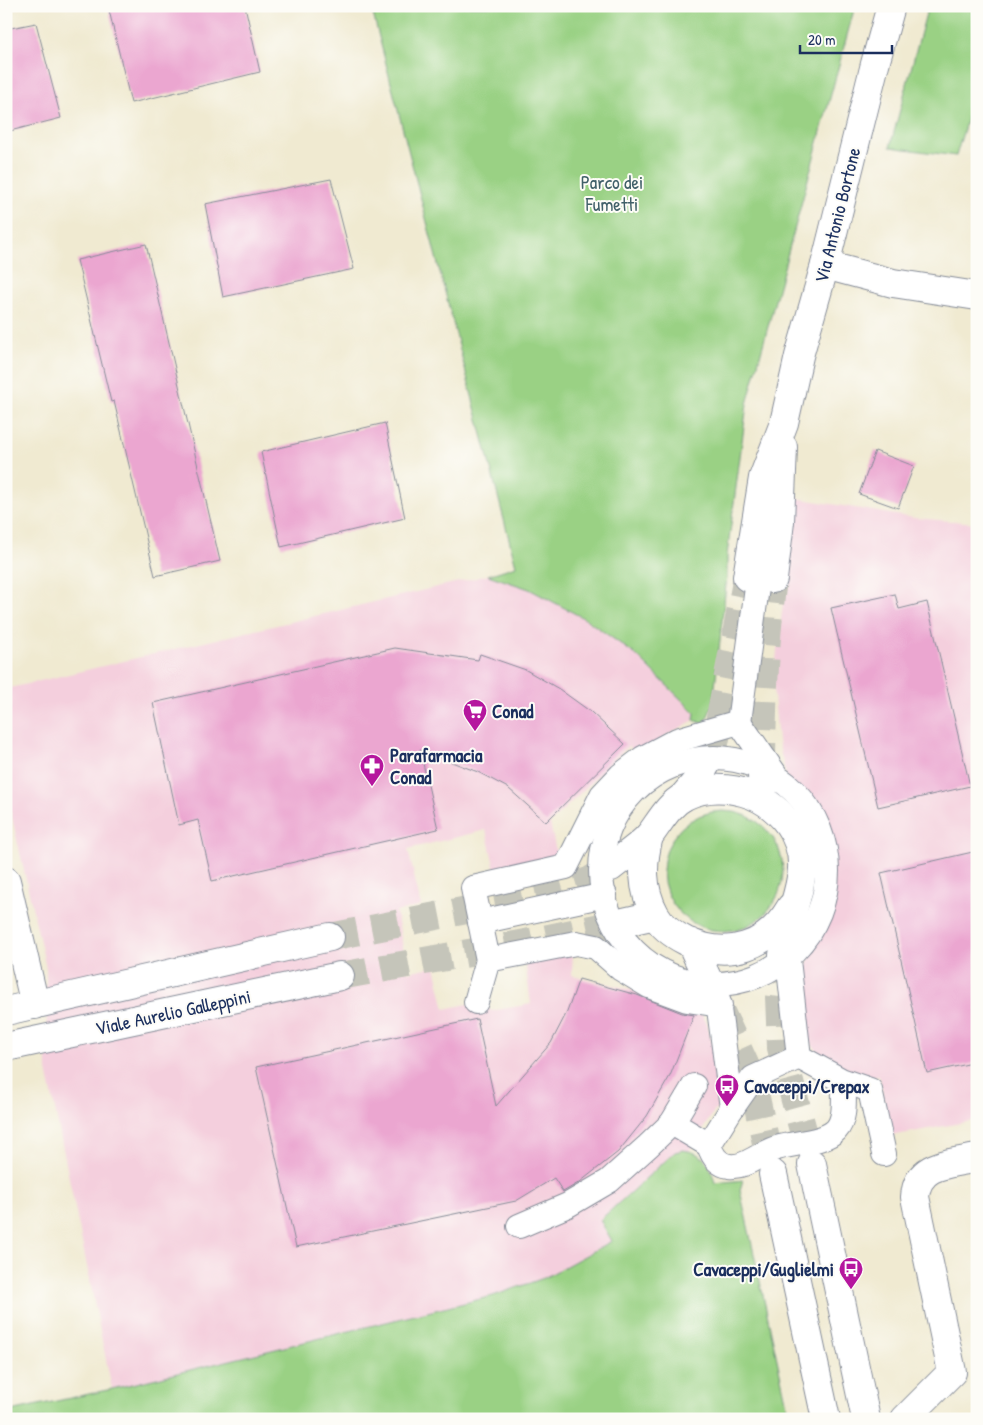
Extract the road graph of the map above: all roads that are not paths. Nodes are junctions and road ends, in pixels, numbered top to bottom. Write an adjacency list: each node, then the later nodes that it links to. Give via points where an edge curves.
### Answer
1 (892, 6): 2 (street, Via Antonio Bortone)
2 (825, 265): 3 (street, via 893,282); 4 (street, Via Antonio Bortone, via 784,423 780,522)
3 (977, 296)
4 (759, 578): 5 (street)
5 (739, 722): 7 (street); 15 (street, via 677,740 643,758 621,775 602,795 566,867 473,888)
6 (708, 761): 8 (street)
7 (766, 783): 8 (street, via 736,790 703,790); 12 (street, via 737,759 708,756 682,759 642,779 617,808 612,822 604,865); 13 (street, via 800,849 802,869); 19 (street, via 789,788 810,818 821,845 824,870 823,890 814,924 801,947)
8 (684, 797): 9 (street, via 664,815)
9 (649, 836): 10 (street); 14 (street, via 643,874)
10 (611, 867)
11 (6, 881): 24 (street)
12 (606, 895): 15 (street); 22 (street, via 619,929 649,964 679,980)
13 (795, 902): 18 (street, via 773,931 752,944 716,950); 19 (street)
14 (655, 915): 16 (street); 18 (street, via 666,929)
15 (480, 922): 20 (street)
16 (624, 922)
17 (330, 938): 24 (street, Viale Aurelio Galleppini)
18 (691, 943): 22 (street)
19 (786, 958): 22 (street, via 775,969); 27 (street)
20 (488, 960): 22 (street, via 576,943 596,947 621,969 649,986 687,1000); 23 (street)
21 (340, 976): 26 (street, Viale Aurelio Galleppini)
22 (715, 990): 30 (street)
23 (476, 1002)
24 (35, 1005): 25 (street, Viale Aurelio Galleppini)
25 (6, 1012)
26 (6, 1047)
27 (799, 1057): 28 (street); 30 (street, via 752,1078)
28 (844, 1082): 32 (street, via 842,1119 826,1137 772,1150 736,1166 719,1163 712,1156); 33 (street, via 870,1090)
29 (694, 1086): 31 (street)
30 (732, 1108): 32 (street)
31 (672, 1122): 32 (street); 37 (street, via 609,1181 568,1206)
32 (709, 1145)
33 (884, 1154)
34 (977, 1158): 40 (street, via 930,1169 918,1181 915,1197 952,1372)
35 (812, 1164): 39 (street)
36 (773, 1174): 38 (street)
37 (519, 1226)
38 (826, 1419)
39 (866, 1419)
40 (905, 1419)

